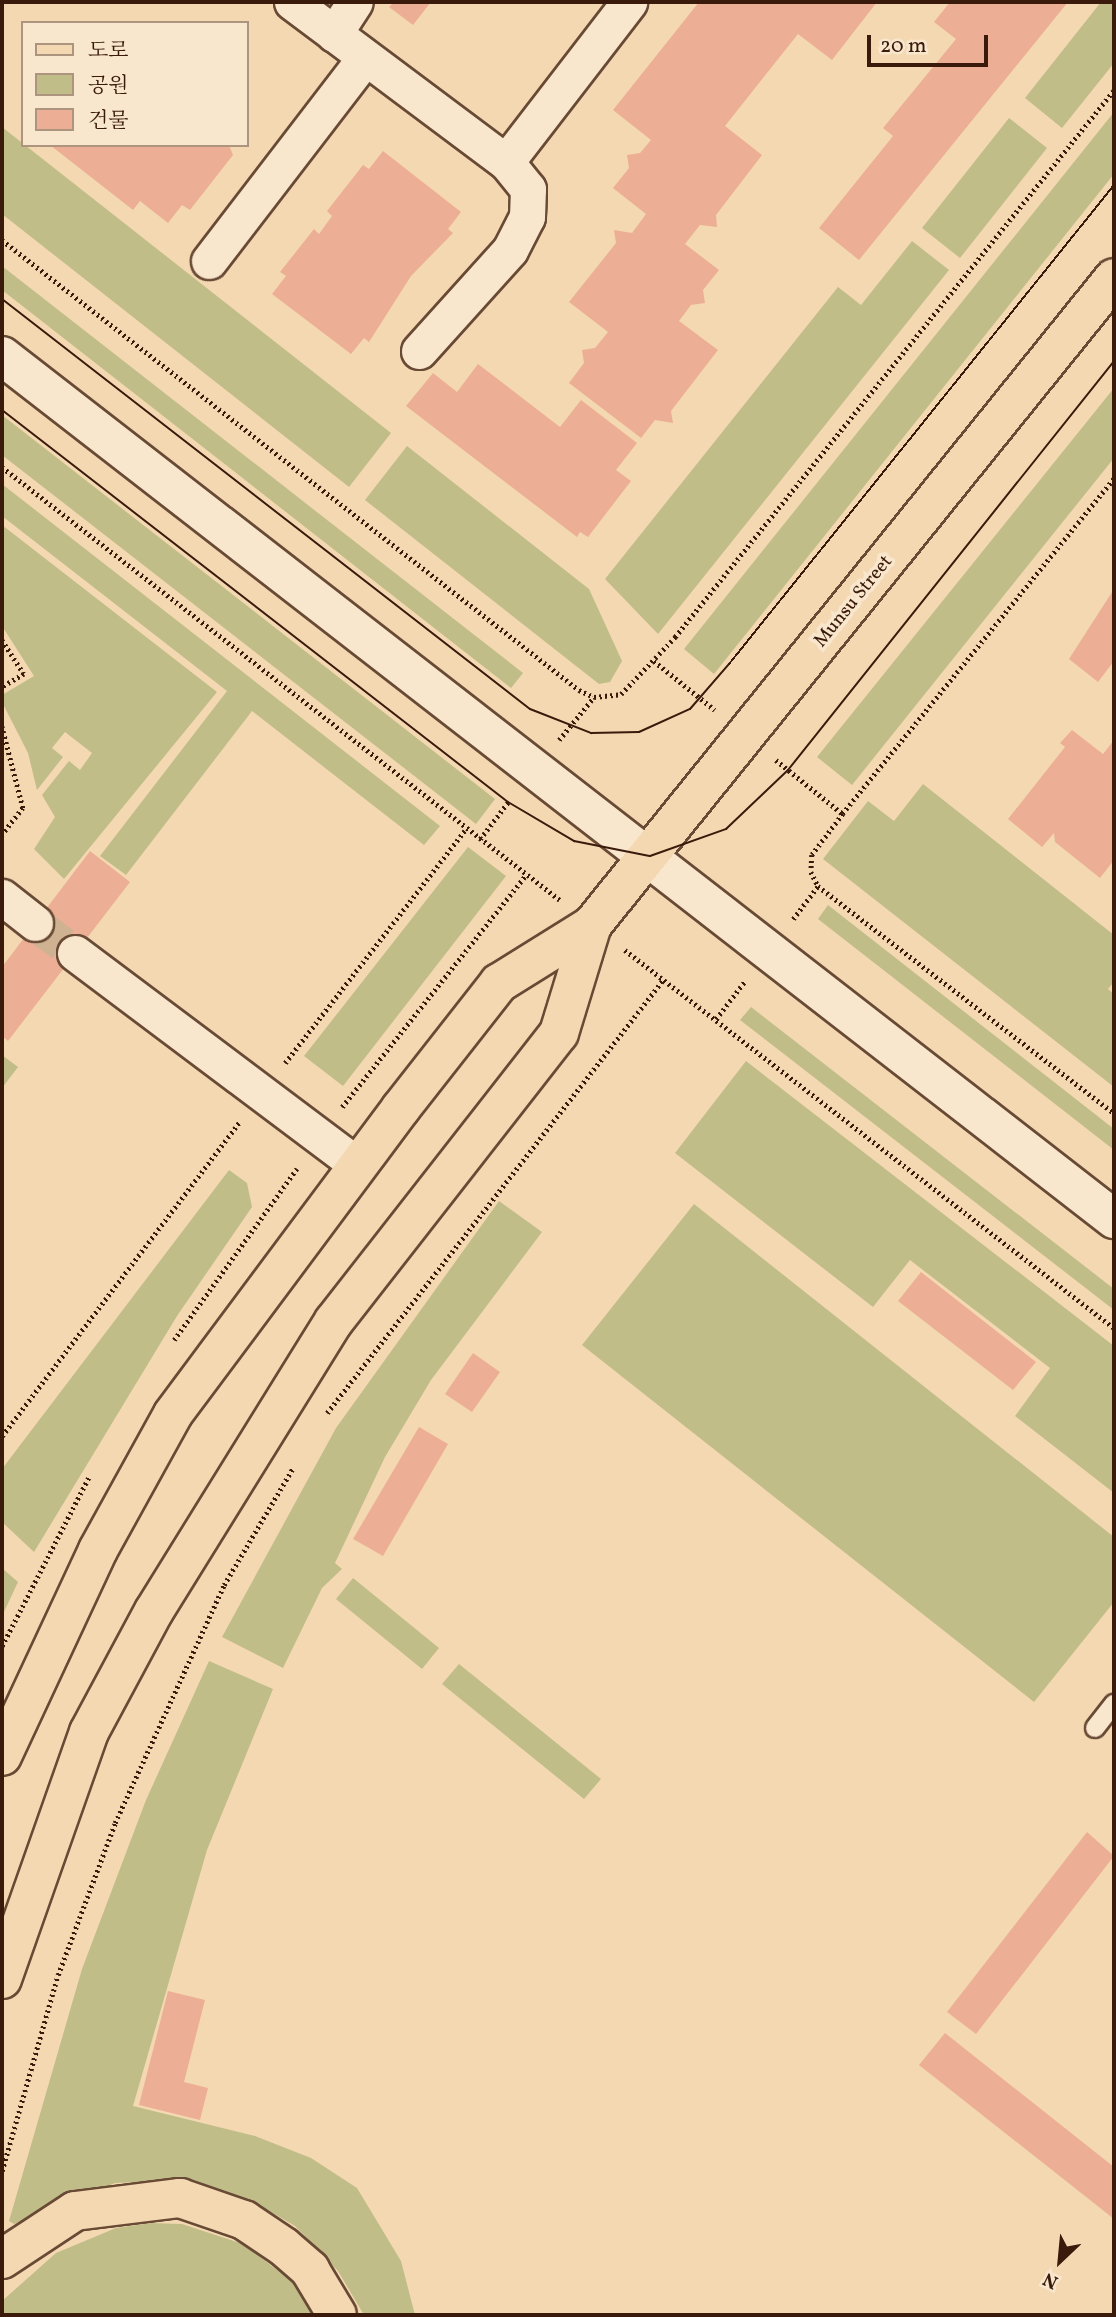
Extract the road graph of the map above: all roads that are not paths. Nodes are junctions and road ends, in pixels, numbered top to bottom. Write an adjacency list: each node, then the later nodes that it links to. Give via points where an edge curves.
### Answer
1 (292, 2): 4 (street)
2 (355, 2): 4 (street)
3 (629, 2): 6 (street)
4 (334, 34): 5 (street)
5 (365, 58): 6 (street); 7 (street)
6 (506, 162): 9 (street, via 528,188 527,217 510,250)
7 (209, 261)
8 (1114, 278): 11 (main road, Munsu Street)
9 (419, 351)
10 (2, 356): 11 (street)
11 (650, 856): 14 (main road, Munsu Street); 17 (street)
12 (2, 897): 13 (street)
13 (35, 923)
14 (592, 925): 16 (main road, via 499,983); 21 (main road, via 559,1033 334,1321 154,1611 89,1732)
15 (75, 953): 16 (street)
16 (357, 1166): 20 (main road, via 173,1414 98,1550)
17 (1114, 1219)
18 (1114, 1704): 19 (lane)
19 (1095, 1728)
20 (2, 1756)
21 (2, 1979)
22 (2, 2259): 23 (main road, via 75,2211 180,2197 244,2220 284,2247 310,2270)
23 (337, 2315)

